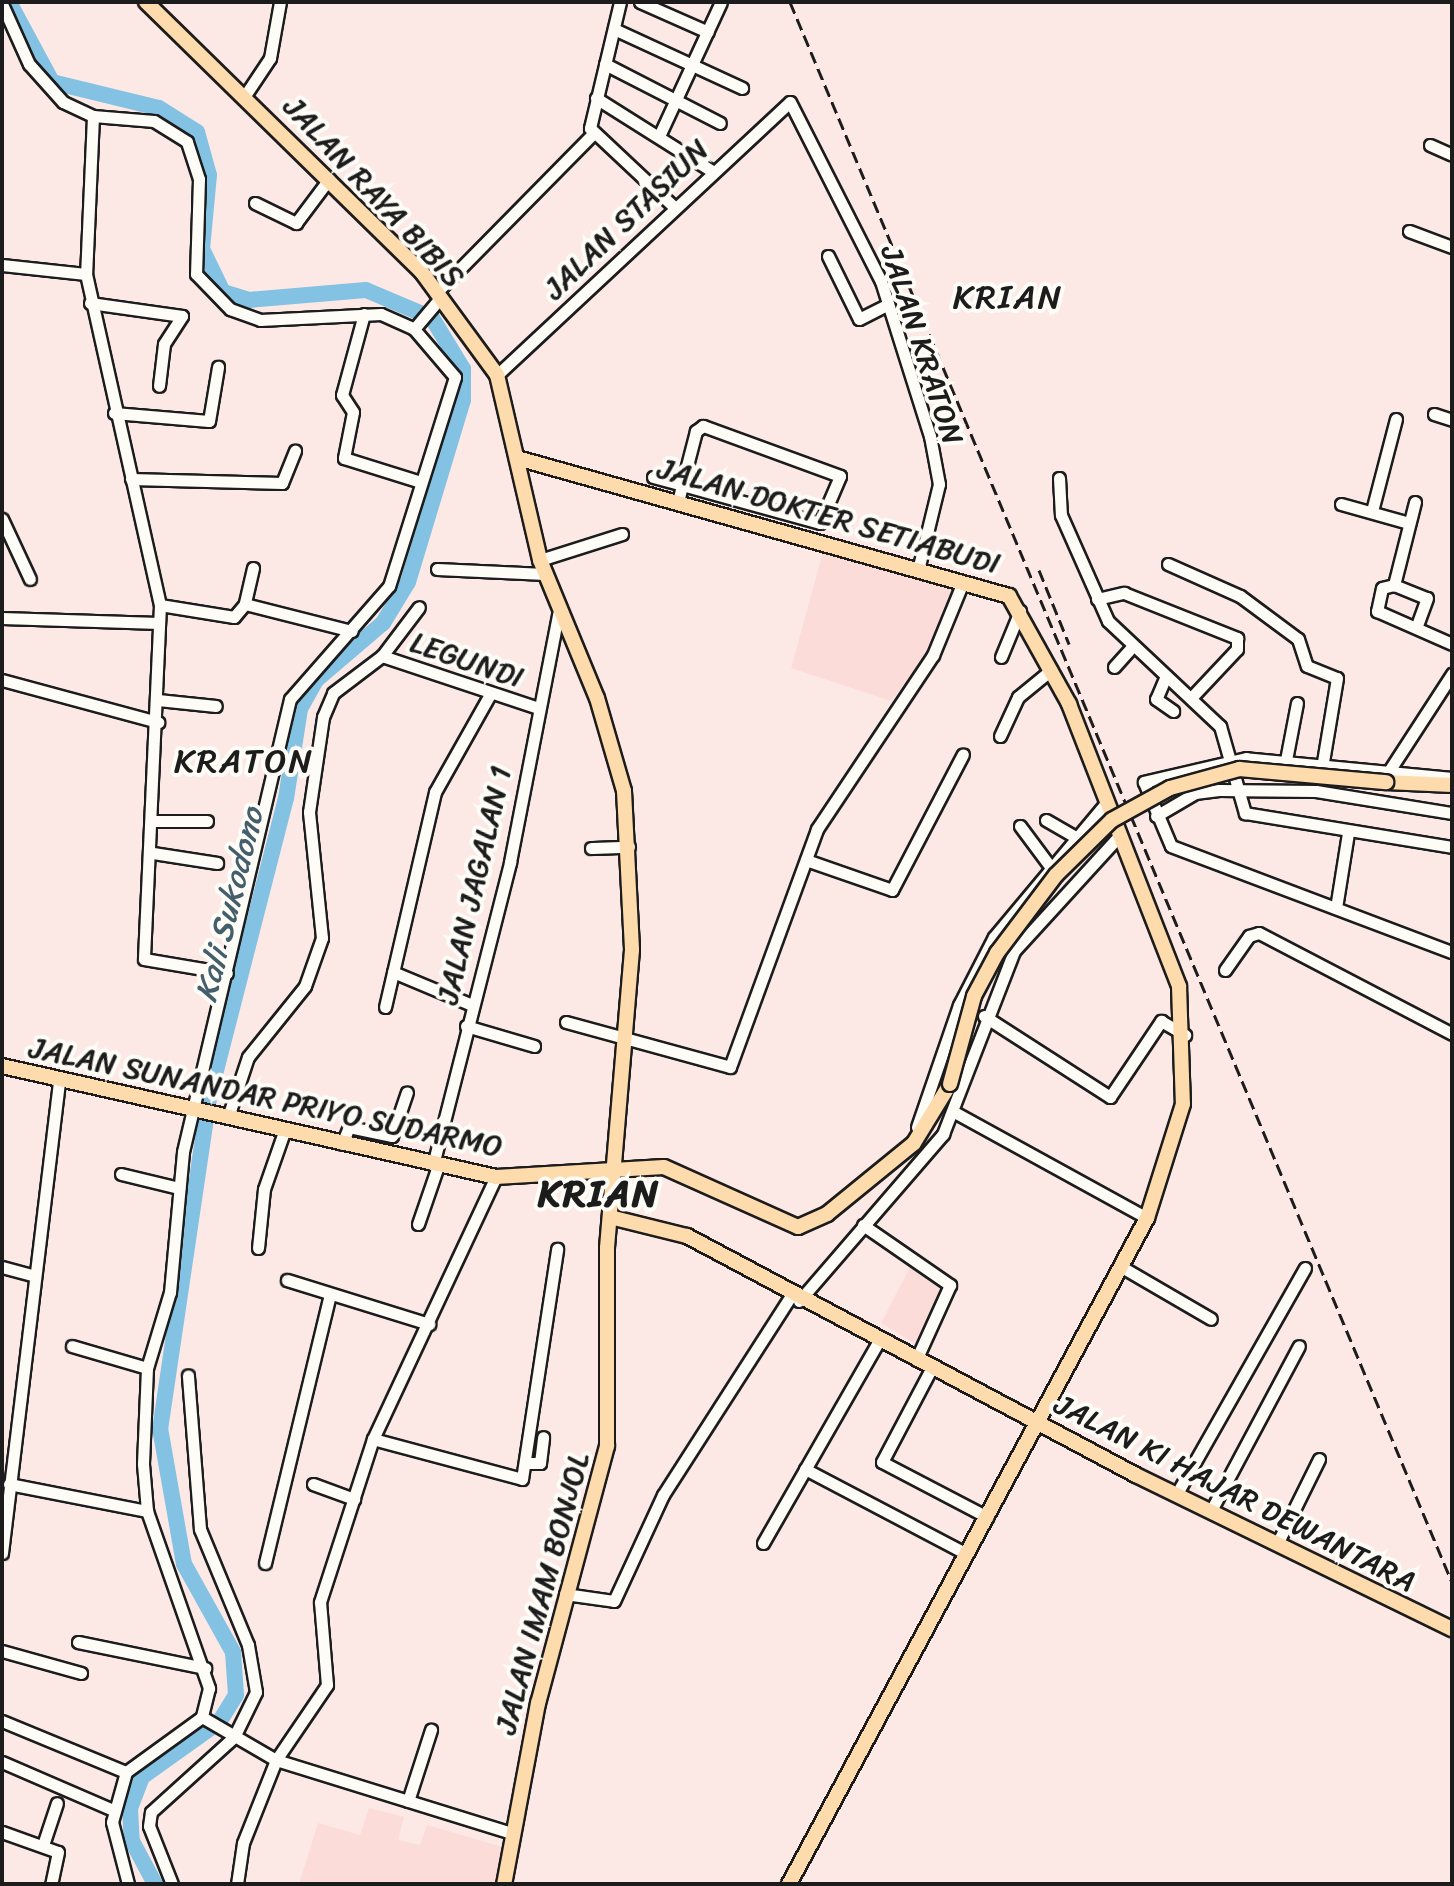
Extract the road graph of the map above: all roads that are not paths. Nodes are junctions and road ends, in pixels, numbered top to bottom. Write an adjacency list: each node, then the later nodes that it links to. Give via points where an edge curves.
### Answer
1 (146, 2): 12 (main road, JALAN RAYA BIBIS)
2 (280, 2): 12 (street, via 270,58)
3 (620, 2): 7 (street)
4 (640, 2): 8 (street)
5 (721, 2): 8 (street)
6 (2, 4): 16 (street, via 39,78)
7 (614, 29): 9 (street); 10 (street)
8 (708, 32): 10 (street)
9 (605, 64): 13 (street); 14 (street)
10 (693, 66): 11 (street); 14 (street)
11 (742, 88)
12 (246, 94): 23 (main road, JALAN RAYA BIBIS)
13 (596, 98): 18 (street); 19 (street)
14 (677, 99): 17 (street); 19 (street)
15 (790, 102): 22 (street, JALAN STASIUN); 33 (street, JALAN KRATON, via 881,281)
16 (93, 116): 30 (street); 34 (street, via 167,126 191,149 199,179 196,274 230,309 260,320)
17 (720, 123)
18 (594, 133): 25 (street); 31 (street)
19 (660, 134): 22 (street)
20 (1430, 145): 21 (street)
21 (1452, 155)
22 (712, 171): 25 (street, JALAN STASIUN)
23 (329, 179): 24 (street, via 296,223); 31 (main road, JALAN RAYA BIBIS)
24 (255, 203)
25 (674, 207): 37 (street, JALAN STASIUN)
26 (1409, 231): 27 (street)
27 (1452, 247)
28 (828, 256): 33 (street, via 859,319)
29 (2, 265): 30 (street)
30 (86, 274): 32 (street)
31 (439, 294): 35 (street); 37 (main road, JALAN RAYA BIBIS)
32 (90, 303): 38 (street, via 182,316 164,344); 39 (street)
33 (884, 306): 60 (street, JALAN KRATON, via 928,430 939,484)
34 (364, 314): 35 (street); 48 (street, via 342,395 353,412 344,458)
35 (415, 327): 48 (street, via 455,377)
36 (218, 367): 39 (street, via 209,421)
37 (497, 375): 44 (main road, JALAN RAYA BIBIS)
38 (159, 386)
39 (114, 413): 47 (street)
40 (1434, 414): 42 (street)
41 (1396, 419): 52 (street)
42 (1452, 420)
43 (295, 451): 47 (street, via 282,483)
44 (517, 458): 49 (main road, JALAN DOKTER SETIABUDI); 57 (main road, JALAN RAYA BIBIS)
45 (653, 477): 49 (street)
46 (1059, 478): 64 (street, via 1061,515)
47 (131, 479): 66 (street)
48 (418, 481): 73 (street, via 389,586)
49 (680, 491): 49 (street, via 820,523 840,476 703,426); 60 (main road, JALAN DOKTER SETIABUDI)
50 (1415, 502): 54 (street)
51 (1341, 504): 52 (street)
52 (1372, 511): 54 (street)
53 (2, 519): 61 (street)
54 (1409, 523): 63 (street)
55 (622, 534): 57 (street)
56 (1168, 564): 94 (street, via 1240,596 1298,639 1307,666 1337,678)
57 (542, 567): 59 (street); 69 (main road, JALAN RAYA BIBIS)
58 (253, 568): 65 (street)
59 (437, 569)
60 (918, 570): 62 (main road, JALAN DOKTER SETIABUDI)
61 (30, 579)
62 (963, 582): 68 (main road, JALAN DOKTER SETIABUDI, via 1009,596); 114 (street, via 933,655 887,713)
63 (1394, 585): 72 (street, via 1427,598); 72 (street, via 1382,588 1376,608)
64 (1097, 599): 75 (street); 84 (street, via 1124,593 1237,638 1237,649)
65 (245, 604): 66 (street, via 234,617); 73 (street)
66 (160, 605): 71 (street)
67 (419, 607): 76 (street)
68 (1020, 611): 77 (street); 79 (main road, JALAN DOKTER SETIABUDI)
69 (558, 614): 88 (street, JALAN JAGALAN 1); 110 (main road, JALAN RAYA BIBIS, via 607,730)
70 (2, 618): 71 (street)
71 (159, 623): 85 (street)
72 (1417, 626): 74 (street)
73 (352, 631): 122 (street, via 290,699)
74 (1452, 644)
75 (1132, 647): 78 (street); 81 (street)
76 (382, 656): 83 (street, LEGUNDI); 137 (street, via 333,693 323,717 309,812 322,938 305,986 248,1057)
77 (1001, 657)
78 (1114, 667)
79 (1051, 670): 91 (street, via 1018,697); 100 (main road, JALAN DOKTER SETIABUDI)
80 (1452, 674): 96 (street)
81 (1166, 676): 84 (street); 89 (street, via 1156,699)
82 (2, 680): 90 (street)
83 (489, 696): 88 (street, LEGUNDI); 121 (street, via 435,792)
84 (1191, 698): 95 (street, via 1220,726)
85 (158, 700): 87 (street); 90 (street)
86 (1297, 703): 93 (street)
87 (216, 706)
88 (538, 708): 123 (street, JALAN JAGALAN 1, via 510,862)
89 (1173, 711)
90 (158, 722): 104 (street)
91 (1000, 736)
92 (963, 754): 114 (street, via 892,890)
93 (1286, 760): 94 (street); 95 (street)
94 (1323, 762): 96 (street)
95 (1234, 763): 98 (street, bridge); 102 (street, bridge, via 1144,782)
96 (1388, 776): 97 (street); 99 (main road); 142 (main road, bridge, via 1239,769 1170,788 1112,820 1056,875 997,953 974,996 950,1084 929,1124)
97 (1452, 778)
98 (1237, 785): 101 (street, via 1377,796); 102 (street, via 1195,793); 107 (street, via 1248,815)
99 (1452, 785)
100 (1109, 807): 108 (main road, JALAN DOKTER SETIABUDI, bridge); 109 (street)
101 (1452, 813)
102 (1156, 814): 117 (street, via 1171,846)
103 (1046, 820): 109 (street)
104 (154, 821): 105 (street); 113 (street)
105 (207, 821)
106 (1020, 826): 116 (street)
107 (1348, 833): 111 (street); 117 (street)
108 (1119, 834): 118 (street); 129 (main road, JALAN DOKTER SETIABUDI, via 1169,952)
109 (1072, 835): 116 (street)
110 (629, 847): 112 (street); 130 (main road, JALAN IMAM BONJOL)
111 (1452, 847)
112 (591, 848)
113 (153, 853): 115 (street); 122 (street, via 145,961)
114 (806, 860): 130 (street, via 728,1068)
115 (217, 863)
116 (1049, 865): 118 (street)
117 (1336, 908): 119 (street)
118 (1006, 945): 125 (street); 142 (street, via 959,1005 920,1122)
119 (1452, 952)
120 (1225, 970): 128 (street, via 1259,933)
121 (393, 972): 123 (street); 124 (street)
122 (227, 973): 135 (street)
123 (472, 1005): 127 (street, JALAN JAGALAN 1)
124 (385, 1007)
125 (984, 1016): 129 (street, via 1110,1097 1161,1021); 136 (street)
126 (566, 1022): 130 (street)
127 (466, 1026): 131 (street); 140 (street, JALAN JAGALAN 1)
128 (1452, 1034)
129 (1186, 1036): 147 (main road, JALAN DOKTER SETIABUDI, via 1183,1104)
130 (627, 1037): 141 (main road, JALAN IMAM BONJOL)
131 (534, 1046)
132 (2, 1066): 133 (main road, JALAN SUNANDAR PRIYO SUDARMO)
133 (59, 1080): 135 (main road, JALAN SUNANDAR PRIYO SUDARMO); 155 (street)
134 (407, 1092): 139 (street, via 392,1136 349,1127)
135 (198, 1110): 137 (main road, JALAN SUNANDAR PRIYO SUDARMO); 145 (street)
136 (956, 1113): 147 (street); 149 (street)
137 (225, 1116): 138 (main road, JALAN SUNANDAR PRIYO SUDARMO)
138 (284, 1132): 139 (main road, JALAN SUNANDAR PRIYO SUDARMO); 150 (street, via 264,1189)
139 (342, 1144): 140 (main road, JALAN SUNANDAR PRIYO SUDARMO)
140 (435, 1166): 144 (main road, JALAN SUNANDAR PRIYO SUDARMO); 148 (street, JALAN JAGALAN 1)
141 (614, 1169): 142 (main road, JALAN SUNANDAR PRIYO SUDARMO, via 664,1167 798,1227); 144 (main road, JALAN SUNANDAR PRIYO SUDARMO); 146 (main road, JALAN IMAM BONJOL)
142 (886, 1169)
143 (121, 1174): 145 (street)
144 (496, 1177): 160 (street)
145 (179, 1188): 165 (street, via 170,1292)
146 (610, 1217): 158 (main road, JALAN KI HAJAR DEWANTARA, via 676,1231); 186 (main road, JALAN IMAM BONJOL, via 607,1446)
147 (1147, 1218): 152 (main road, JALAN DOKTER SETIABUDI)
148 (418, 1224)
149 (863, 1225): 158 (street); 164 (street, via 949,1282)
150 (258, 1248)
151 (557, 1249): 172 (street, via 537,1355)
152 (1120, 1266): 159 (street); 168 (main road, JALAN DOKTER SETIABUDI)
153 (2, 1267): 155 (street)
154 (1305, 1268): 176 (street)
155 (32, 1275): 174 (street)
156 (287, 1280): 157 (street)
157 (330, 1295): 160 (street); 185 (street)
158 (795, 1298): 161 (main road, JALAN KI HAJAR DEWANTARA); 186 (street, via 663,1495 614,1601)
159 (1211, 1319)
160 (429, 1324): 170 (street)
161 (878, 1342): 164 (main road, JALAN KI HAJAR DEWANTARA); 173 (street)
162 (72, 1346): 165 (street)
163 (1299, 1346): 178 (street)
164 (916, 1360): 166 (main road, JALAN KI HAJAR DEWANTARA)
165 (147, 1368): 179 (street)
166 (931, 1369): 168 (main road, JALAN KI HAJAR DEWANTARA); 180 (street, via 882,1463)
167 (188, 1375): 196 (street, via 200,1529 229,1594 256,1692)
168 (1038, 1418): 176 (main road, JALAN KI HAJAR DEWANTARA); 180 (main road, JALAN DOKTER SETIABUDI); 188 (main road, JALAN KI HAJAR DEWANTARA)
169 (543, 1437): 172 (street)
170 (373, 1439): 172 (street, via 520,1480); 177 (street)
171 (1319, 1459): 181 (street)
172 (532, 1464)
173 (805, 1469): 182 (street); 184 (street)
174 (9, 1484): 179 (street); 183 (street)
175 (313, 1484): 177 (street)
176 (1180, 1488): 178 (main road, JALAN KI HAJAR DEWANTARA)
177 (354, 1499): 197 (street, via 320,1602 329,1678)
178 (1214, 1505): 181 (main road, JALAN KI HAJAR DEWANTARA)
179 (147, 1511): 191 (street)
180 (987, 1517): 184 (main road, JALAN DOKTER SETIABUDI)
181 (1280, 1538): 187 (main road, JALAN KI HAJAR DEWANTARA)
182 (763, 1543)
183 (2, 1547)
184 (967, 1554): 211 (main road, JALAN DOKTER SETIABUDI)
185 (265, 1563)
186 (565, 1594): 204 (main road, JALAN IMAM BONJOL)
187 (1452, 1621)
188 (1452, 1629)
189 (78, 1642): 191 (street)
190 (2, 1651): 192 (street)
191 (205, 1668): 193 (street)
192 (81, 1673)
193 (205, 1718): 196 (street); 199 (street)
194 (2, 1721): 199 (street)
195 (431, 1730): 200 (street)
196 (232, 1735): 197 (street); 208 (street, via 151,1812 149,1826)
197 (276, 1760): 200 (street); 209 (street, via 243,1843)
198 (2, 1762): 202 (street)
199 (126, 1772): 202 (street)
200 (408, 1801): 204 (street)
201 (57, 1803): 205 (street)
202 (113, 1810): 207 (street)
203 (2, 1832): 205 (street)
204 (509, 1832): 210 (main road, JALAN IMAM BONJOL)
205 (43, 1845): 206 (street, via 59,1855)
206 (51, 1884)
207 (128, 1884)
208 (172, 1884)
209 (237, 1884)
210 (504, 1884)
211 (789, 1884)

